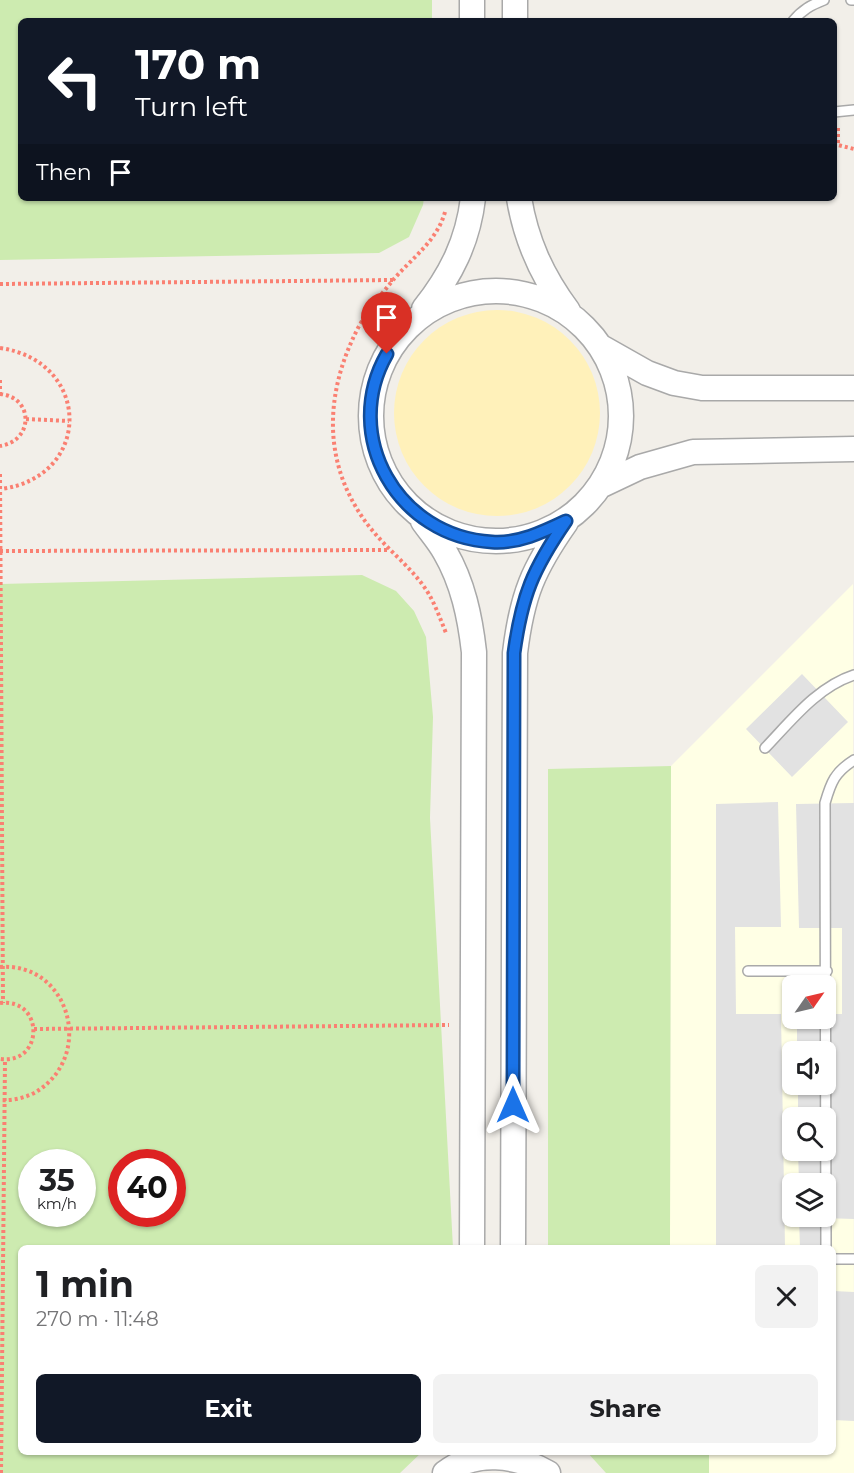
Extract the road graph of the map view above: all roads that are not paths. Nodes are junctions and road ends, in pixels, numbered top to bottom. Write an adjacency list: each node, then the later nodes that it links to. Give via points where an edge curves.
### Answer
1 (472, 0): 4 (street)
2 (515, 0): 5 (street)
3 (824, 0): 6 (lane)
4 (472, 18)
5 (515, 18)
6 (796, 18)
7 (854, 110): 8 (lane)
8 (837, 112)
9 (473, 201): 12 (street, via 460,254)
10 (519, 201): 11 (street, via 533,254)
11 (571, 315): 12 (street, via 542,299 511,291 478,291 446,300); 13 (street)
12 (418, 316): 17 (street, via 395,340 379,369 370,400 371,433 380,465 396,494)
13 (601, 347): 14 (street, via 647,373 702,388); 16 (street, via 617,380 622,416 617,452)
14 (854, 388)
15 (854, 449): 16 (street, via 693,452 640,467)
16 (602, 485): 18 (street)
17 (420, 517): 18 (street, via 454,536 492,543 531,537); 24 (street, via 459,580 470,617 474,652)
18 (566, 521): 25 (street, via 528,587 514,653)
19 (854, 675): 20 (lane, via 819,693)
20 (765, 748)
21 (854, 760): 23 (lane, via 831,782 825,803)
22 (748, 971): 23 (lane)
23 (827, 971): 26 (lane)
24 (472, 1245)
25 (513, 1245)
26 (826, 1245)
27 (836, 1259): 28 (lane)
28 (854, 1259)
29 (537, 1455): 31 (street)
30 (451, 1465): 31 (street, via 490,1457 510,1458)
31 (548, 1473)

